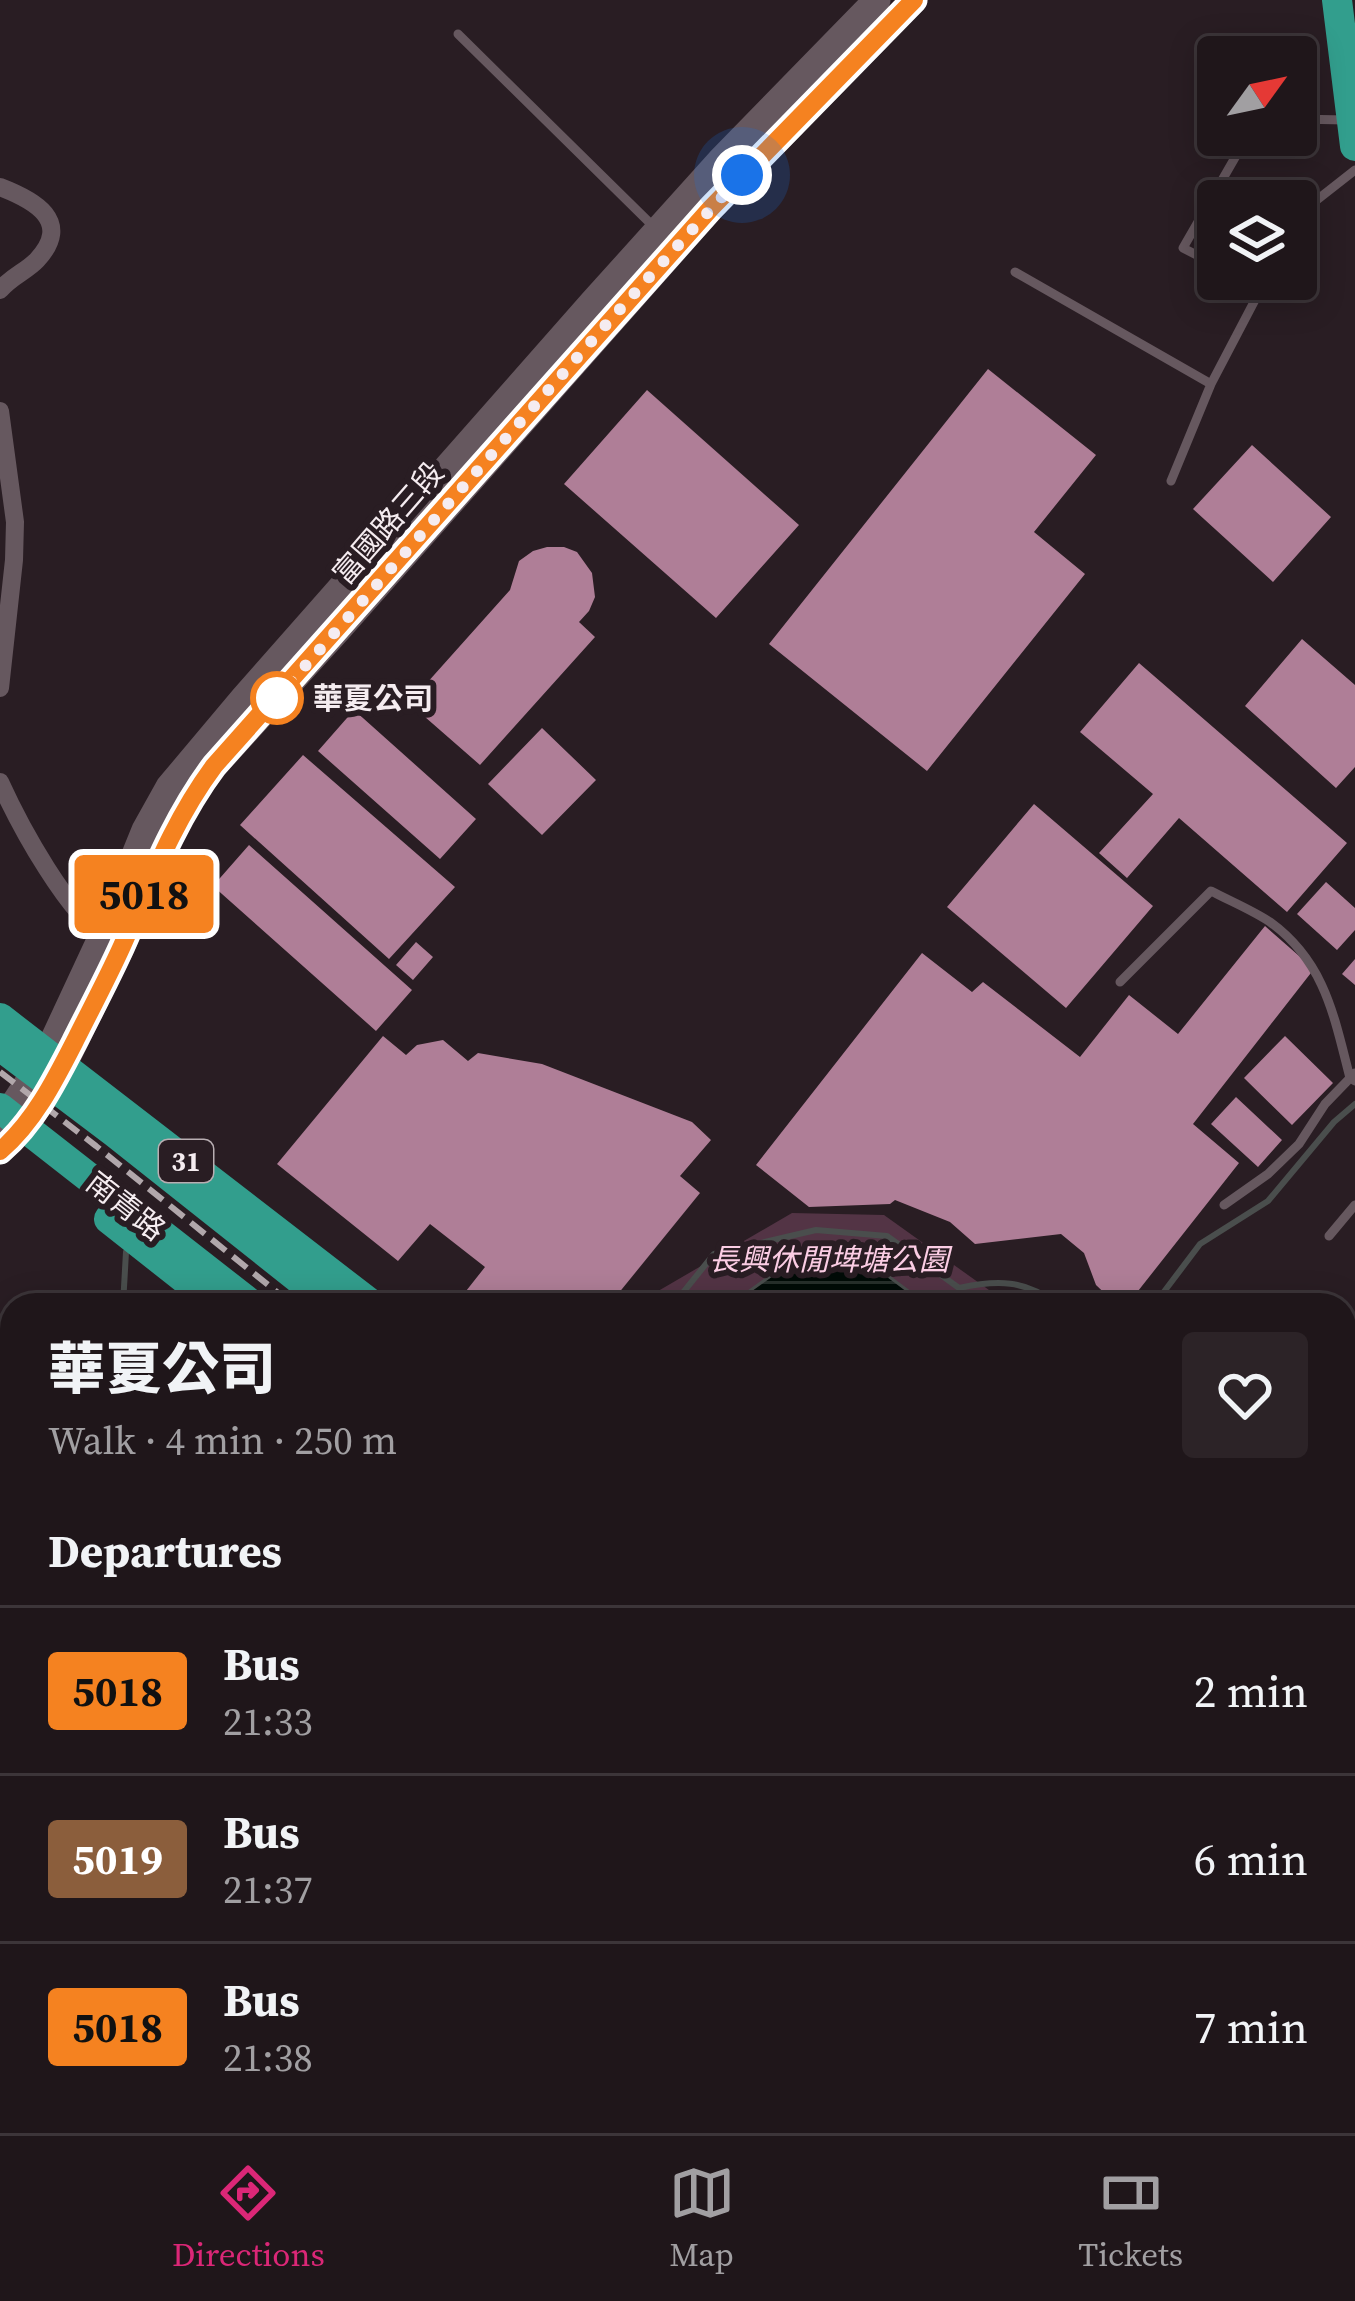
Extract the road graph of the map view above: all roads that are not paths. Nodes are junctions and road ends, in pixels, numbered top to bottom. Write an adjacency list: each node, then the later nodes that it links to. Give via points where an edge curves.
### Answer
1 (877, 0): 11 (street, 富國路三段)
2 (914, 0): 16 (street, 富國路三段)
3 (1337, 0): 6 (main road)
4 (458, 34): 11 (lane)
5 (1317, 124): 6 (lane)
6 (1353, 133)
7 (1355, 170): 9 (lane)
8 (0, 187): 14 (street, via 28,198 49,217 51,231 34,264)
9 (1317, 200)
10 (1197, 224): 12 (lane, via 1183,248)
11 (659, 231): 16 (street, 富國路三段)
12 (1197, 255)
13 (1016, 272): 17 (lane)
14 (0, 290)
15 (1255, 300): 17 (lane)
16 (602, 310): 23 (street, 富國路三段, via 214,766)
17 (1210, 384): 19 (lane)
18 (0, 411): 20 (street)
19 (1172, 481)
20 (6, 498): 21 (street, via 14,560)
21 (0, 688)
22 (0, 782): 23 (street, via 74,911)
23 (112, 941): 27 (street, 富國路三段)
24 (1120, 982): 28 (lane, via 1210,891 1270,923 1314,966)
25 (0, 1018): 27 (main road, 31)
26 (0, 1046): 27 (main road, 南青路 / 31)
27 (50, 1070): 29 (street, 富國路三段); 30 (main road, 南青路 / 31); 31 (main road, 31)
28 (1353, 1077): 32 (lane, via 1299,1144)
29 (6, 1129): 35 (main road); 36 (main road, 南青路 / 31)
30 (114, 1132): 31 (main road, 南青路); 37 (main road, 南青路 / 31)
31 (204, 1174): 38 (main road, 31)
32 (1224, 1205)
33 (1355, 1205): 34 (lane)
34 (1329, 1237)
35 (204, 1293)
36 (235, 1293)
37 (317, 1293)
38 (357, 1293)

